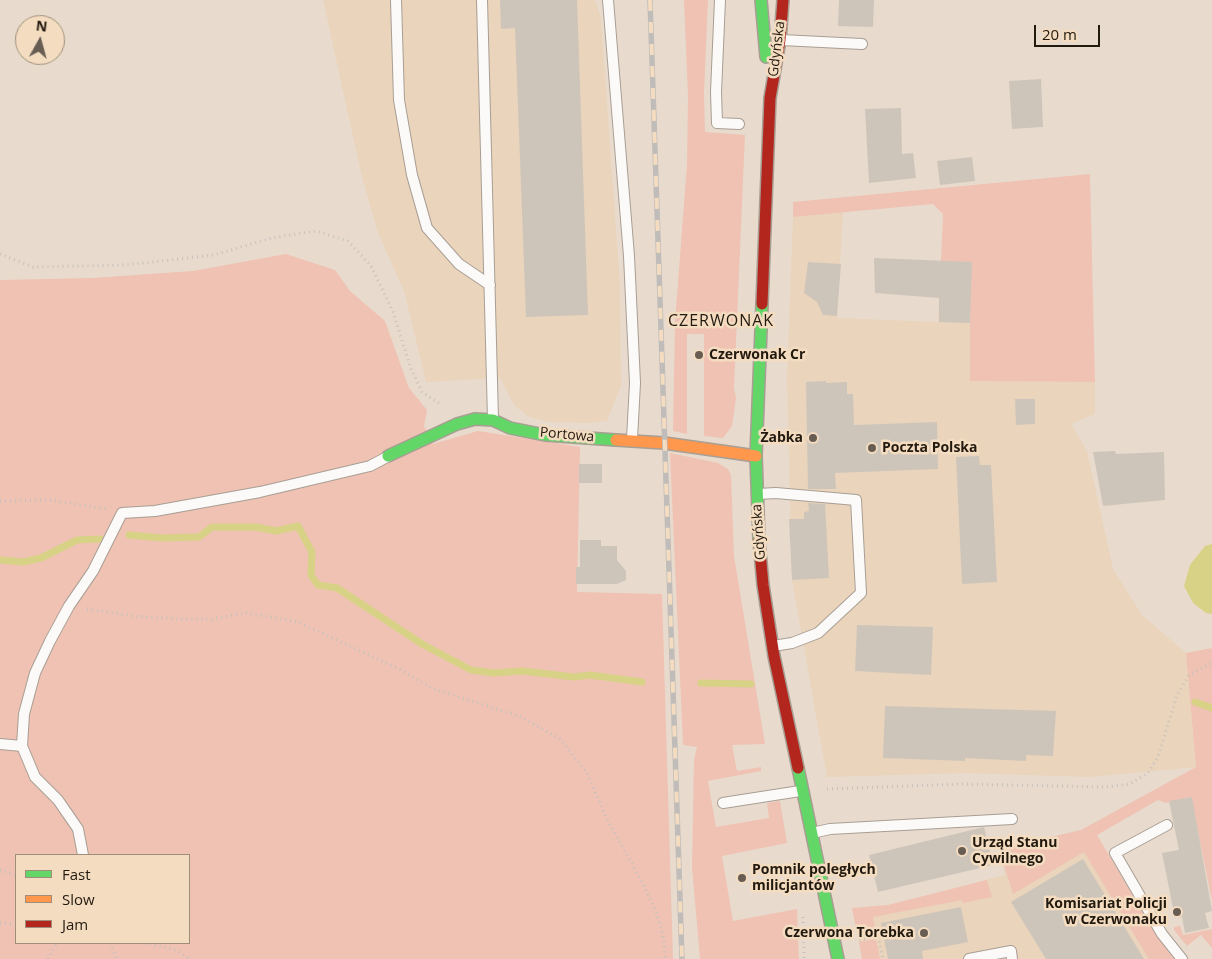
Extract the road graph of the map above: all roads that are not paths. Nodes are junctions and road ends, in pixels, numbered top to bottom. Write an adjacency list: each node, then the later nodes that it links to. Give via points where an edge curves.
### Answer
1 (396, 0): 12 (lane, via 399,100 412,176 427,228 458,264)
2 (482, 0): 12 (lane)
3 (608, 0): 14 (lane, via 629,256 635,383)
4 (720, 0): 11 (lane, via 717,123)
5 (761, 0): 8 (main road, Gdyńska)
6 (782, 0): 7 (main road, Gdyńska)
7 (780, 40): 8 (lane); 9 (lane); 10 (main road, Gdyńska)
8 (764, 41): 10 (main road, Gdyńska)
9 (862, 44)
10 (770, 98): 16 (main road, Gdyńska)
11 (740, 124)
12 (490, 286): 13 (lane)
13 (493, 420): 14 (main road, Portowa, via 510,428 545,435); 15 (main road, Portowa, via 475,419 456,424)
14 (632, 440): 16 (main road, Portowa)
15 (388, 456): 20 (lane, via 370,466 260,492 155,511 122,513 35,673 24,714)
16 (756, 456): 17 (main road, Gdyńska)
17 (757, 494): 18 (main road, Gdyńska, via 763,584); 18 (lane, via 856,500 861,593 818,633 792,643)
18 (772, 646): 21 (main road, Gdyńska)
19 (0, 744): 20 (lane)
20 (22, 746): 26 (lane, via 35,777 58,800 78,829)
21 (801, 790): 22 (lane); 25 (main road, Gdyńska)
22 (723, 803)
23 (1012, 819): 25 (lane, via 830,829)
24 (1167, 825): 30 (lane, via 1115,853 1162,934)
25 (811, 833): 27 (main road, Gdyńska)
26 (83, 854)
27 (838, 959)
28 (969, 959): 29 (lane, via 1011,951)
29 (1012, 959)
30 (1182, 959)

